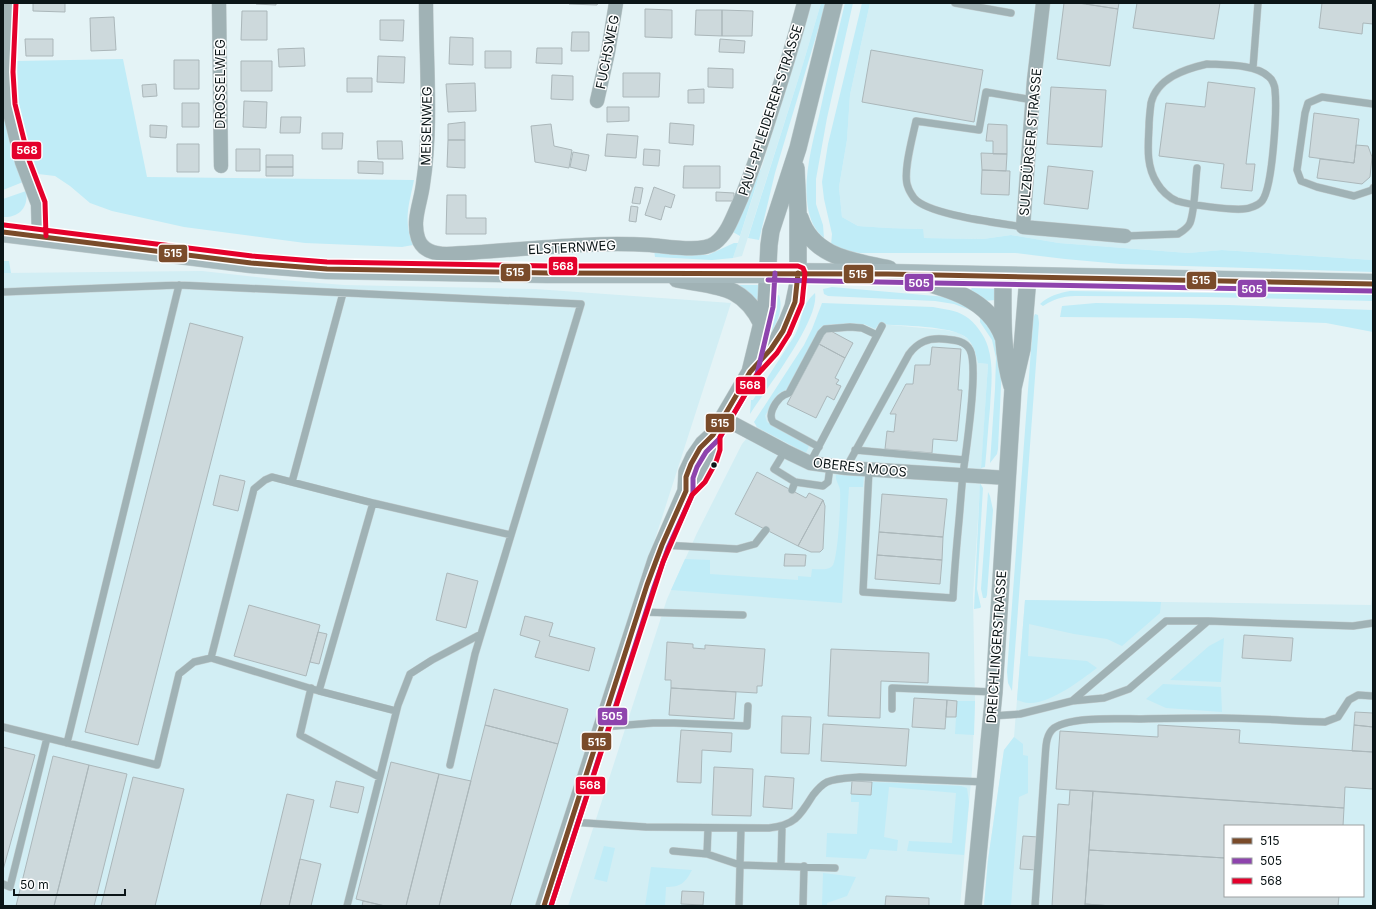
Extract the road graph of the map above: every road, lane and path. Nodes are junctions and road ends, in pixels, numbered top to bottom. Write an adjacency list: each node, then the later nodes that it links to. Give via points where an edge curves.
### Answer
1 (9, 3): 23 (street, via 8,105 22,162 38,204)
2 (219, 3): 16 (street, DROSSELWEG)
3 (426, 3): 26 (street, MEISENWEG, via 426,159 415,227)
4 (616, 3): 13 (street, FUCHSWEG)
5 (804, 3): 25 (street, PAUL-PFLEIDERER-STRASSE, via 756,161)
6 (834, 3): 15 (street)
7 (955, 3): 10 (lane)
8 (1043, 3): 12 (street, SULZBÜRGER STRASSE)
9 (1258, 3): 11 (lane)
10 (1011, 13)
11 (1253, 68): 19 (lane, via 1269,77 1275,88 1276,109 1268,189 1262,201 1244,209); 19 (lane, via 1207,64 1190,68 1163,83 1156,90 1151,103 1149,168 1157,184 1166,194 1176,200)
12 (1033, 100): 21 (street, SULZBÜRGER STRASSE); 21 (lane, via 986,92 979,130 916,121 906,175 907,187 914,199 931,208 966,218)
13 (597, 101)
14 (1373, 104): 18 (lane, via 1322,97 1308,103 1297,170 1301,181 1354,196)
15 (798, 148): 20 (street); 27 (street, via 772,231)
16 (220, 166)
17 (1197, 168): 19 (lane)
18 (1373, 188)
19 (1193, 204): 24 (lane, via 1190,224 1178,234)
20 (798, 212): 28 (street); 31 (street, via 808,236 832,254)
21 (1023, 226): 24 (street, SULZBÜRGER STRASSE)
22 (3, 232): 23 (main road)
23 (39, 236): 29 (main road, via 251,263 314,268 426,272)
24 (1125, 236)
25 (722, 238): 26 (street, ELSTERNWEG, via 711,246 691,248 607,244 447,254 433,252)
26 (422, 246)
27 (768, 273): 28 (main road); 29 (main road); 38 (street)
28 (798, 273): 30 (main road); 42 (street, via 794,302 783,331)
29 (651, 274): 38 (street, via 727,289 742,296)
30 (888, 274): 31 (main road); 41 (street, via 932,284 970,299 993,319)
31 (917, 275): 32 (main road)
32 (1003, 276): 33 (main road); 41 (street, DREICHLINGERSTRASSE)
33 (1028, 277): 34 (main road); 43 (street, DREICHLINGERSTRASSE, via 1022,349)
34 (1373, 284)
35 (179, 285): 36 (lane); 37 (lane); 80 (lane)
36 (3, 292)
37 (342, 293): 55 (lane); 60 (lane, via 581,304)
38 (762, 324): 42 (street)
39 (882, 326): 40 (lane)
40 (877, 335): 45 (lane); 45 (lane, via 862,328 825,329 789,393 780,397 770,414 773,422)
41 (1004, 337): 43 (street, DREICHLINGERSTRASSE)
42 (750, 372): 44 (street)
43 (1013, 388): 54 (street, DREICHLINGERSTRASSE)
44 (723, 418): 47 (street, OBERES MOOS); 61 (street, via 713,435 710,459 699,478 686,491)
45 (819, 447): 49 (lane)
46 (855, 450): 48 (lane); 48 (lane, via 914,348 919,343 931,339 957,340 969,348 973,364); 51 (lane)
47 (785, 452): 49 (street, OBERES MOOS); 56 (lane, via 774,469)
48 (965, 460): 53 (lane)
49 (810, 463): 50 (street, OBERES MOOS)
50 (830, 467): 51 (street, OBERES MOOS); 56 (lane, via 828,482 823,486)
51 (846, 468): 52 (street, OBERES MOOS)
52 (869, 470): 53 (street, OBERES MOOS); 53 (lane, via 863,592 885,594 953,598)
53 (963, 476): 54 (street, OBERES MOOS)
54 (1008, 478): 70 (street, DREICHLINGERSTRASSE)
55 (292, 482): 58 (lane); 67 (lane, via 272,477 254,489)
56 (795, 482): 57 (lane)
57 (792, 490)
58 (373, 503): 60 (lane); 69 (lane)
59 (766, 530): 61 (lane, via 755,544 737,549)
60 (511, 535): 66 (lane)
61 (662, 545): 62 (street)
62 (640, 612): 63 (lane); 78 (street)
63 (743, 614)
64 (1208, 621): 65 (lane, via 1353,626); 72 (lane, via 1129,689 1104,698); 72 (lane, via 1166,621)
65 (1373, 623)
66 (481, 634): 75 (lane, via 410,674); 81 (lane)
67 (211, 658): 68 (lane); 80 (lane, via 194,662 179,674 157,765)
68 (311, 688): 69 (lane); 82 (lane, via 300,736)
69 (319, 690): 75 (lane)
70 (994, 692): 74 (lane, via 892,688); 76 (street, DREICHLINGERSTRASSE)
71 (1373, 696): 100 (lane, via 1358,695 1349,700 1338,717 1325,722 1222,718 1116,719 1077,721 1054,728 1049,733 1044,759)
72 (1072, 701): 76 (lane, via 1020,714)
73 (748, 706): 78 (lane, via 747,726 674,723)
74 (892, 709)
75 (396, 711): 82 (lane)
76 (992, 716): 83 (street, DREICHLINGERSTRASSE)
77 (3, 727): 79 (lane)
78 (602, 727): 84 (street)
79 (47, 738): 80 (lane); 94 (lane, via 10,886)
80 (67, 743)
81 (450, 765)
82 (379, 777): 95 (lane)
83 (984, 782): 85 (lane, via 860,777 842,779 826,783 817,790 795,820); 99 (street, DREICHLINGERSTRASSE)
84 (571, 822): 86 (lane); 96 (street)
85 (782, 826): 87 (lane); 91 (lane)
86 (708, 828): 87 (lane); 89 (lane)
87 (741, 828): 90 (lane)
88 (673, 851): 89 (lane)
89 (707, 854): 90 (lane)
90 (740, 865): 91 (lane); 97 (lane)
91 (781, 866): 92 (lane)
92 (804, 866): 93 (lane); 98 (lane)
93 (834, 868)
94 (3, 884)
95 (347, 906)
96 (544, 906)
97 (739, 906)
98 (803, 906)
99 (973, 906)
100 (1035, 906)

